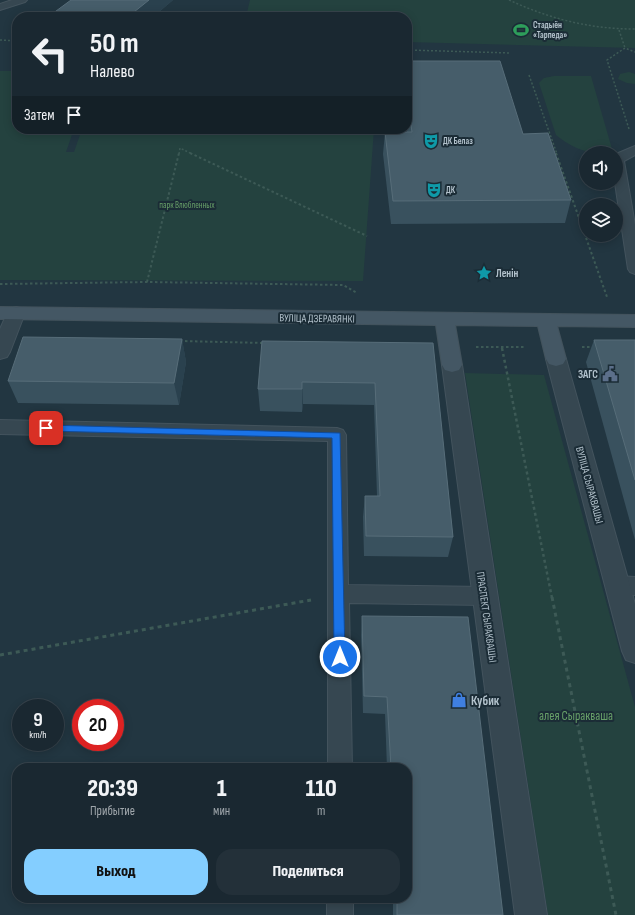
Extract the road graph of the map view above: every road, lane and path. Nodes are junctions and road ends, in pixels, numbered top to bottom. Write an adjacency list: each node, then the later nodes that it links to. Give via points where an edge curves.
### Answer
1 (22, 0): 3 (lane)
2 (509, 0): 5 (path, via 558,20)
3 (0, 7)
4 (635, 29): 5 (path)
5 (619, 30): 8 (path)
6 (0, 40): 7 (path)
7 (12, 41)
8 (626, 48): 10 (path); 13 (path, via 607,60)
9 (412, 50): 11 (path)
10 (635, 52)
11 (511, 53)
12 (529, 75): 20 (path)
13 (630, 133)
14 (635, 150): 16 (lane, via 618,160)
15 (367, 236): 17 (path, via 180,148)
16 (635, 269)
17 (147, 282): 18 (path); 19 (path, via 343,285)
18 (0, 284)
19 (360, 295)
20 (609, 301)
21 (8, 313): 23 (street, ВУЛІЦА ДЗЕРАВЯНКІ); 30 (street)
22 (546, 319): 24 (street, ВУЛІЦА ДЗЕРАВЯНКІ); 25 (street, ВУЛІЦА ДЗЕРАВЯНКІ); 31 (street, ВУЛІЦА СЫРАКВАШЫ)
23 (446, 320): 24 (street, ВУЛІЦА ДЗЕРАВЯНКІ); 32 (street, ПРАСПЕКТ СЫРАКВАШЫ)
24 (496, 320): 28 (path)
25 (635, 321)
26 (172, 341): 27 (path)
27 (267, 343)
28 (502, 347): 31 (path); 32 (path); 43 (path)
29 (598, 347): 31 (path)
30 (0, 352)
31 (555, 353): 34 (street, ВУЛІЦА СЫРАКВАШЫ)
32 (451, 356): 36 (street, ПРАСПЕКТ СЫРАКВАШЫ)
33 (0, 427): 35 (lane, via 337,435)
34 (626, 586): 37 (street, ВУЛІЦА СЫРАКВАШЫ)
35 (340, 594): 36 (lane); 38 (path); 39 (lane)
36 (484, 596): 42 (street, ПРАСПЕКТ СЫРАКВАШЫ)
37 (635, 651)
38 (0, 655)
39 (340, 763)
40 (340, 903): 41 (lane)
41 (340, 915)
42 (531, 915)
43 (616, 915)

